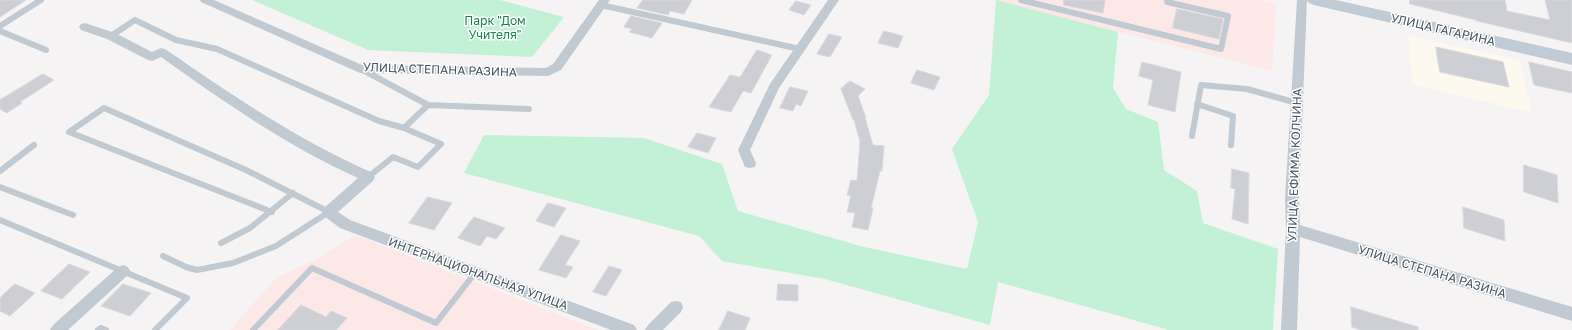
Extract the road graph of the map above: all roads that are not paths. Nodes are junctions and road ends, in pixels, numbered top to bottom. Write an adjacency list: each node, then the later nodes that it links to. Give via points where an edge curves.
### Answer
1 (41, 0): 9 (lane)
2 (205, 0): 16 (street, УЛИЦА СТЕПАНА РАЗИНА)
3 (834, 0): 13 (street)
4 (1021, 0): 8 (lane, via 1221,50 1228,16)
5 (1302, 0): 17 (street, УЛИЦА ЕФИМА КОЛЧИНА)
6 (1314, 0): 15 (street, УЛИЦА ГАГАРИНА)
7 (603, 2): 13 (lane); 16 (street, УЛИЦА СТЕПАНА РАЗИНА, via 557,67 548,72)
8 (1167, 2)
9 (0, 26)
10 (85, 27): 12 (street)
11 (0, 31): 14 (lane)
12 (111, 36): 21 (lane, via 135,20 176,40 217,49 379,121); 27 (street, via 152,58 161,52 246,111 336,164)
13 (800, 49): 25 (street, via 774,87 744,150)
14 (46, 50)
15 (1572, 60)
16 (360, 69): 19 (lane)
17 (1297, 103): 18 (lane, via 1247,89 1201,85); 34 (street, УЛИЦА ЕФИМА КОЛЧИНА)
18 (1197, 104): 22 (lane); 24 (lane, via 1233,116)
19 (428, 105): 20 (lane); 21 (lane)
20 (529, 109)
21 (404, 128): 27 (lane, via 441,144 418,167 393,157)
22 (1192, 136)
23 (34, 145): 26 (lane)
24 (1231, 145)
25 (750, 163)
26 (0, 171)
27 (368, 177): 31 (street)
28 (0, 187): 32 (lane)
29 (293, 193): 30 (lane); 30 (lane, via 209,153 104,108 69,132); 31 (lane)
30 (272, 212): 35 (lane, via 253,226)
31 (329, 212): 36 (lane, via 281,244 227,265 193,270); 38 (street, ИНТЕРНАЦИОНАЛЬНАЯ УЛИЦА, via 345,224)
32 (73, 216)
33 (0, 220): 37 (lane)
34 (1293, 229): 40 (street, УЛИЦА СТЕПАНА РАЗИНА); 48 (street, УЛИЦА ЕФИМА КОЛЧИНА)
35 (221, 243)
36 (163, 256)
37 (123, 271): 41 (street); 44 (lane, via 187,298)
38 (476, 273): 45 (lane, via 436,323 312,268); 46 (street, ИНТЕРНАЦИОНАЛЬНАЯ УЛИЦА)
39 (676, 307): 47 (street)
40 (1572, 314)
41 (58, 330)
42 (98, 330): 43 (lane)
43 (106, 330)
44 (155, 330)
45 (253, 330)
46 (629, 330)
47 (653, 330)
48 (1289, 330)

